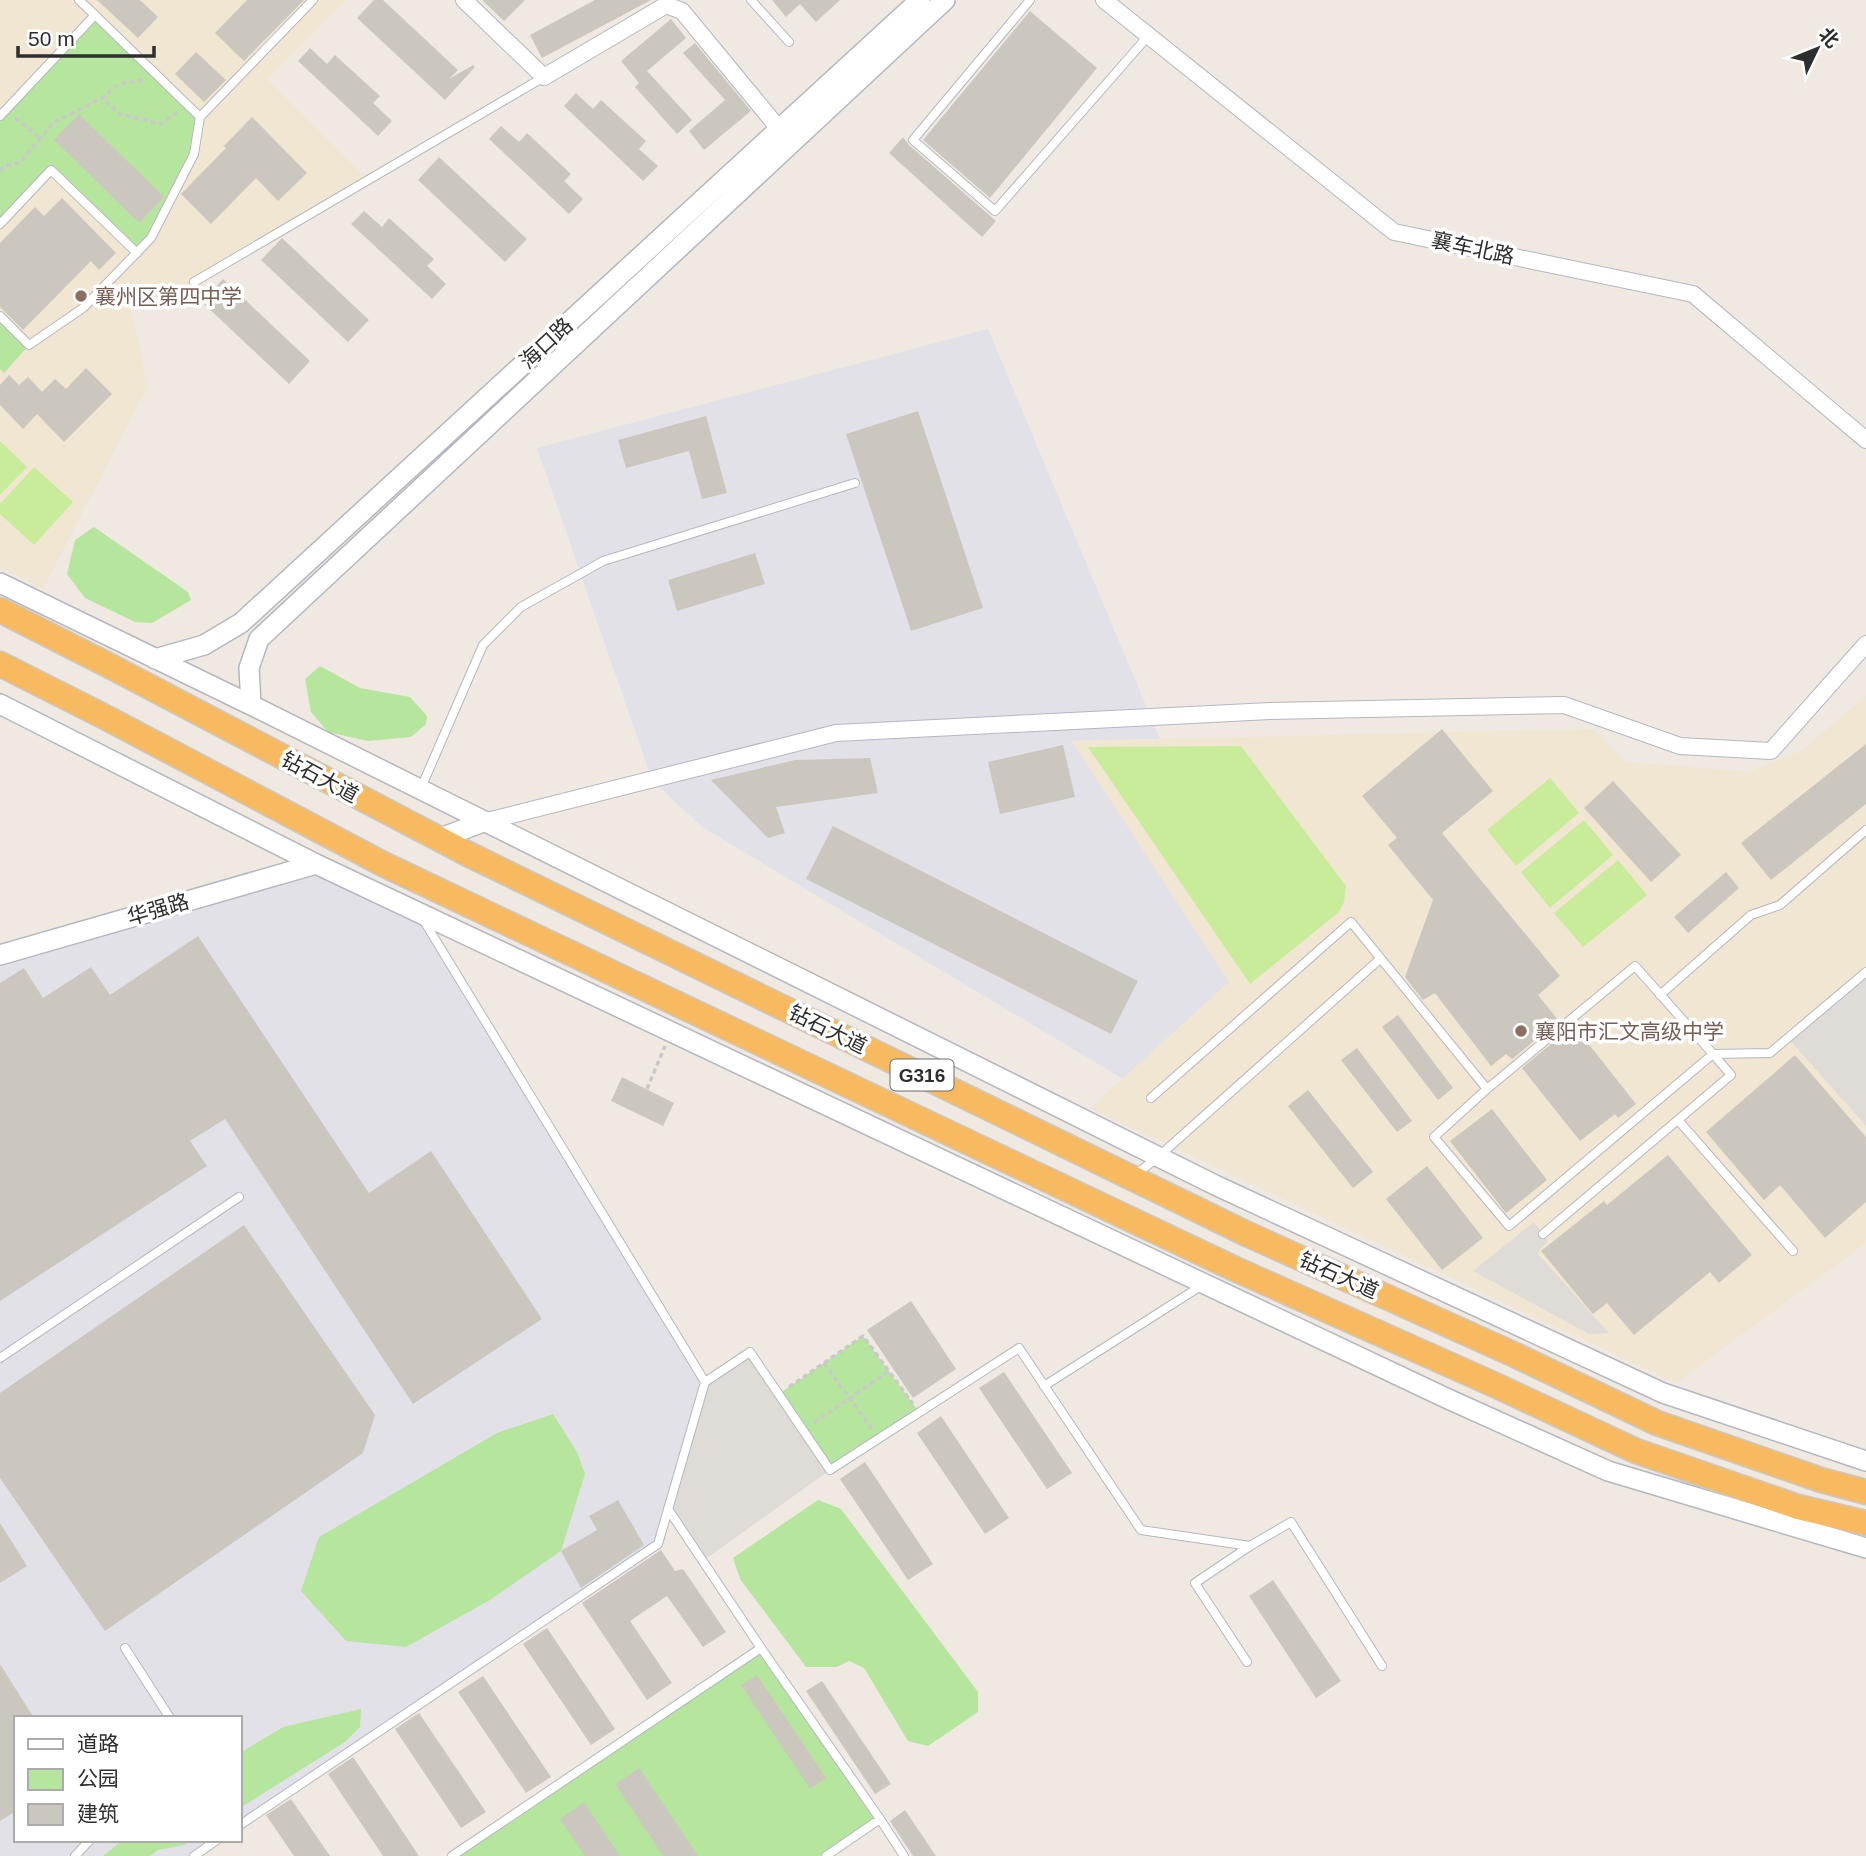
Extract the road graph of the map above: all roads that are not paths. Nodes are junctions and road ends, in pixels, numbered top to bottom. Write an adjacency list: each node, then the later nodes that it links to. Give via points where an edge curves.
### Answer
1 (79, 0): 9 (lane)
2 (313, 0): 14 (lane)
3 (464, 0): 12 (street)
4 (751, 0): 11 (lane)
5 (920, 0): 15 (street, 海口路)
6 (945, 0): 15 (street, 海口路)
7 (1030, 0): 10 (lane, via 913,140 995,211)
8 (1104, 0): 10 (street, 襄车北路)
9 (94, 15): 13 (lane); 14 (lane)
10 (1149, 36): 20 (street, 襄车北路, via 1394,232 1693,294)
11 (789, 42)
12 (544, 77): 15 (street, via 666,5 682,11); 18 (lane)
13 (3, 113)
14 (200, 117): 17 (lane, via 194,154 151,238)
15 (786, 136): 25 (street, 海口路, via 241,623 204,645); 28 (street, 海口路, via 259,639 249,668)
16 (0, 224): 17 (lane, via 51,170)
17 (137, 253): 19 (lane, via 83,308 29,345)
18 (194, 282)
19 (0, 316)
20 (1866, 440)
21 (855, 483): 29 (lane, via 603,561 521,607 483,645)
22 (0, 583): 25 (street)
23 (0, 610): 33 (highway, 钻石大道 / G316)
24 (1866, 644): 30 (street, via 1771,751 1680,746 1564,705 1270,711 836,733)
25 (156, 659): 28 (street)
26 (0, 664): 32 (highway, 钻石大道 / G316)
27 (0, 704): 34 (street)
28 (251, 705): 29 (street)
29 (420, 790): 30 (street)
30 (484, 822): 33 (street); 44 (street)
31 (1866, 830): 39 (lane, via 1780,905 1751,915)
32 (330, 836): 34 (street); 56 (highway, 钻石大道 / G316, via 1235,1269 1636,1451 1798,1507)
33 (438, 839): 45 (highway, 钻石大道 / G316)
34 (316, 864): 35 (street); 36 (street, 华强路)
35 (418, 912): 49 (street); 51 (lane)
36 (0, 955)
37 (1380, 959): 41 (lane); 42 (lane, via 1351,922); 44 (lane)
38 (1866, 972): 40 (lane, via 1770,1053)
39 (1660, 995): 40 (lane); 41 (lane, via 1635,967)
40 (1713, 1054): 41 (lane, via 1509,1226 1434,1137); 43 (lane, via 1731,1075)
41 (1487, 1088)
42 (1151, 1098)
43 (1678, 1120): 47 (lane); 48 (lane)
44 (1158, 1157): 45 (lane); 53 (street, via 1662,1393)
45 (1132, 1178): 54 (highway, 钻石大道 / G316, via 1657,1423)
46 (239, 1197): 50 (lane)
47 (1543, 1234)
48 (1793, 1251)
49 (1205, 1284): 52 (lane); 58 (street, via 1608,1471)
50 (0, 1358)
51 (705, 1382): 52 (lane, via 750,1352 830,1470 1019,1348); 55 (lane)
52 (1044, 1386): 57 (lane, via 1141,1530)
53 (1866, 1461)
54 (1866, 1492)
55 (668, 1509): 60 (lane); 65 (lane, via 658,1544)
56 (1866, 1523)
57 (1250, 1546): 61 (lane, via 1195,1583); 62 (lane, via 1291,1522)
58 (1866, 1548)
59 (125, 1648): 63 (lane)
60 (761, 1648): 64 (lane); 70 (lane)
61 (1247, 1662)
62 (1382, 1666)
63 (169, 1716)
64 (880, 1819): 71 (lane); 72 (lane)
65 (242, 1824)
66 (88, 1842): 68 (lane)
67 (214, 1842): 69 (lane)
68 (75, 1856)
69 (194, 1856)
70 (452, 1856)
71 (825, 1856)
72 (904, 1856)

